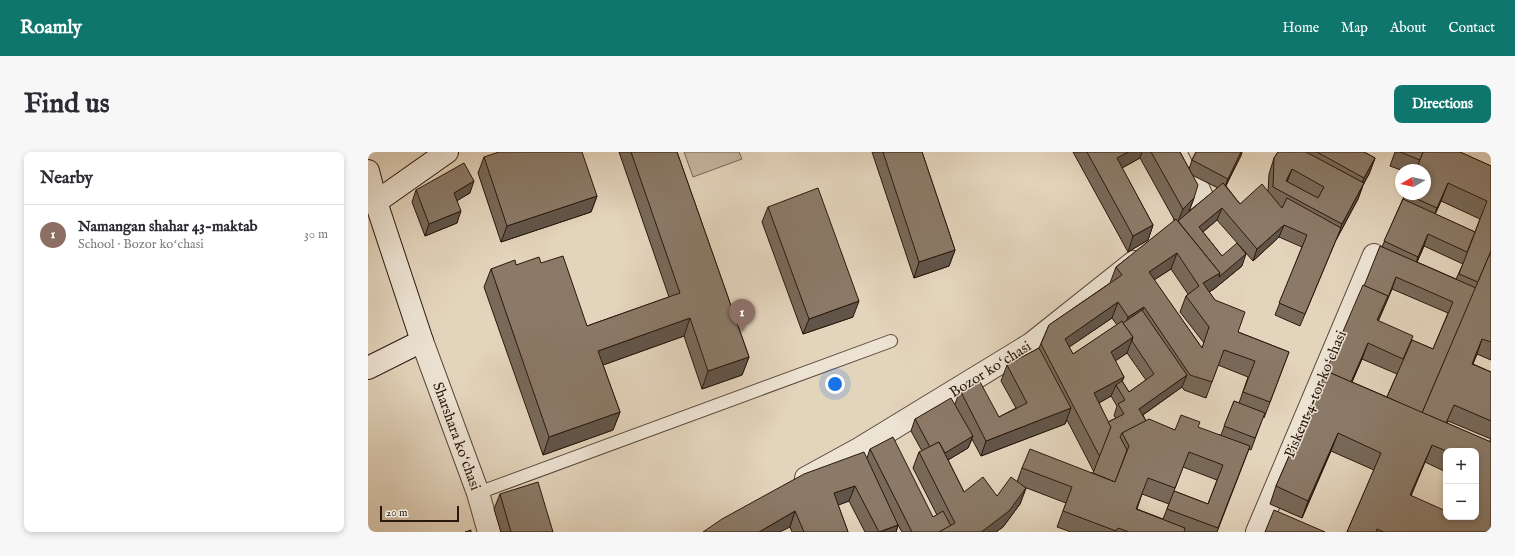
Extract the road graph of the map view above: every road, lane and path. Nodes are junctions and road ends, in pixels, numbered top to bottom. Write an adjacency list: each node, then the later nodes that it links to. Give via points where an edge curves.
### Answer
1 (446, 152): 4 (street)
2 (1176, 152): 5 (street, via 1185,172 1204,201 1196,212)
3 (368, 170): 4 (street, Sharshara koʻchasi)
4 (376, 202): 8 (street, Sharshara koʻchasi)
5 (1166, 237)
6 (1148, 251): 11 (street, Bozor koʻchasi, via 1031,344 862,456)
7 (1374, 255): 14 (street, Piskent 4-tor koʻchasi)
8 (422, 341): 10 (street); 12 (street, Sharshara koʻchasi)
9 (892, 341): 12 (lane)
10 (368, 368)
11 (792, 486)
12 (478, 493): 13 (street, Sharshara koʻchasi)
13 (489, 532)
14 (1257, 532)

